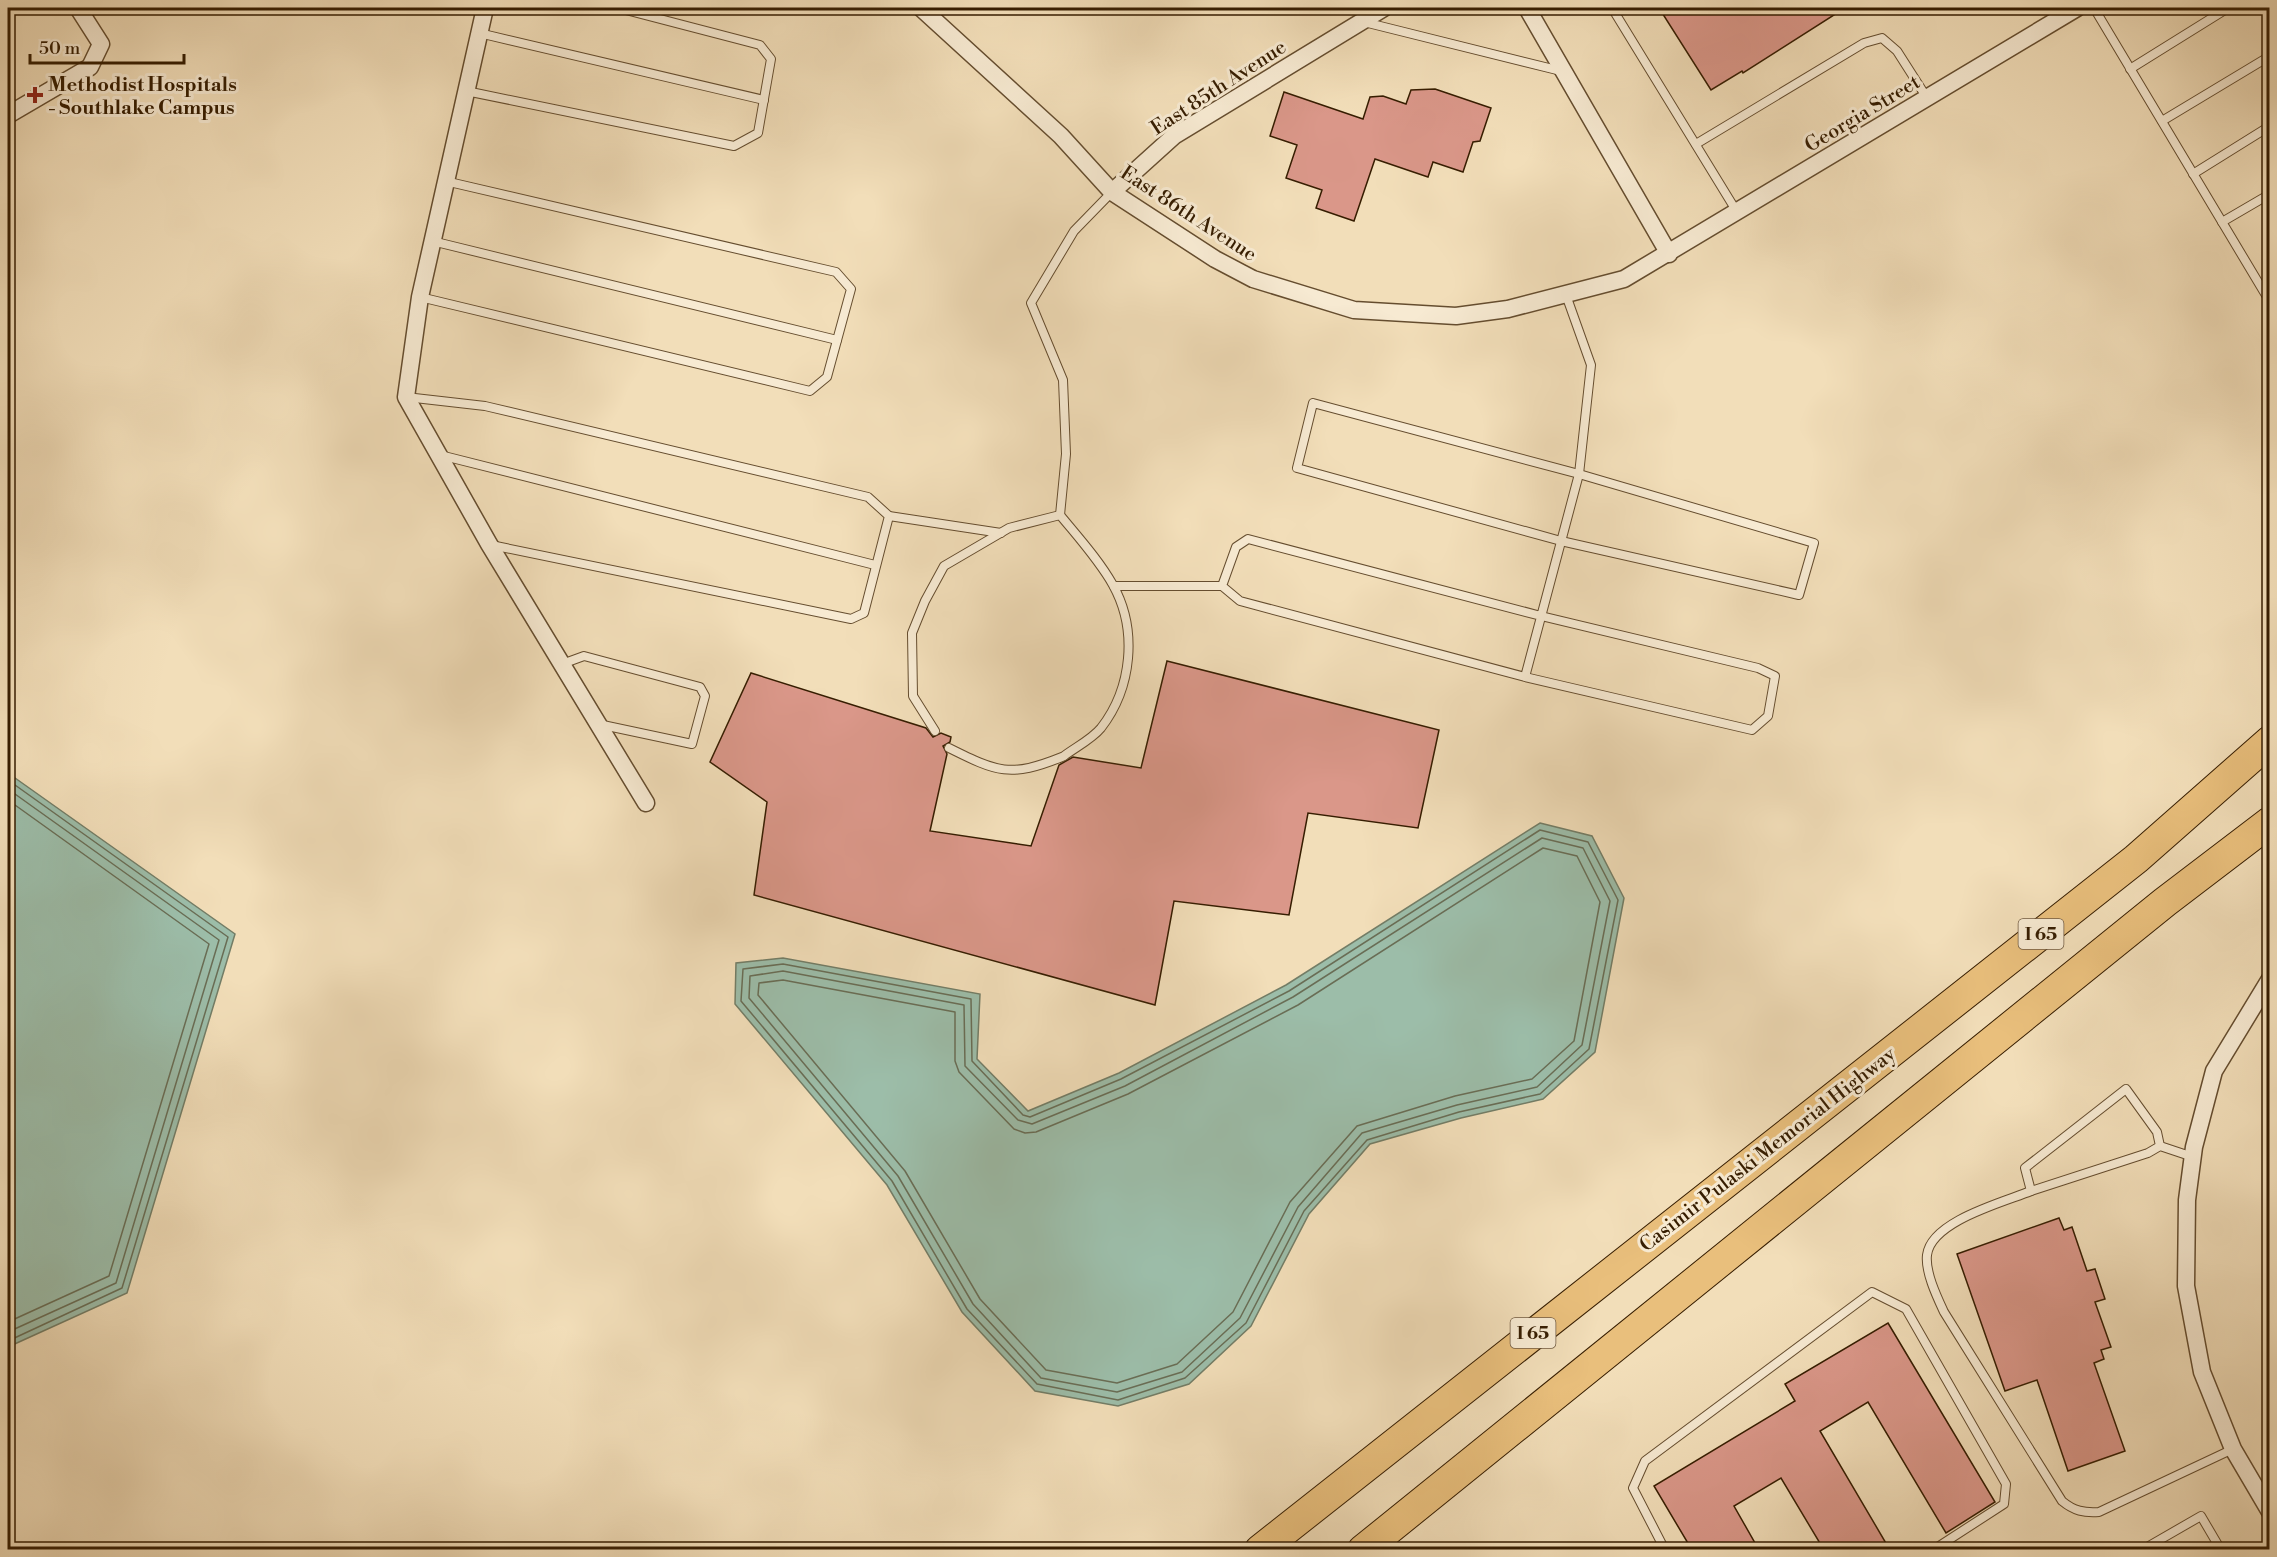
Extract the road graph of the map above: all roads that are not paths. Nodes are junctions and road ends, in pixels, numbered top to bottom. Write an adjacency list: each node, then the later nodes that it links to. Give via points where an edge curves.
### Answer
1 (78, 8): 19 (street, via 101,44 90,67)
2 (485, 8): 12 (street)
3 (618, 8): 18 (lane, via 759,45 771,59)
4 (921, 8): 25 (street, East 86th Avenue, via 1061,136)
5 (1384, 8): 11 (street, East 85th Avenue)
6 (1527, 8): 15 (street)
7 (1612, 8): 22 (lane)
8 (2077, 8): 17 (street, Georgia Street)
9 (2094, 8): 14 (lane)
10 (2229, 8): 14 (lane)
11 (1361, 21): 15 (lane); 25 (street, East 85th Avenue, via 1174,136)
12 (479, 33): 16 (street); 18 (lane)
13 (2270, 56): 20 (lane)
14 (2130, 69): 20 (lane)
15 (1564, 71): 30 (street)
16 (466, 91): 18 (lane, via 734,146 758,133); 24 (street)
17 (1927, 98): 22 (lane, via 1898,51 1882,38 1864,43); 27 (street, Georgia Street)
18 (764, 100)
19 (8, 116)
20 (2162, 121): 23 (lane)
21 (2270, 126): 23 (lane)
22 (1696, 144): 27 (lane)
23 (2193, 174): 28 (lane)
24 (444, 181): 29 (street); 34 (lane, via 836,272 851,289)
25 (1112, 192): 31 (street, East 86th Avenue, via 1253,279 1354,310 1456,316); 38 (lane, via 1074,231 1031,303 1063,380 1066,454)
26 (2270, 194): 28 (lane)
27 (1738, 212): 30 (street, Georgia Street)
28 (2222, 222): 33 (lane)
29 (432, 241): 32 (street); 34 (lane)
30 (1669, 254): 31 (street, East 86th Avenue, via 1624,279)
31 (1566, 295): 37 (lane, via 1591,365)
32 (420, 297): 34 (lane, via 810,391 827,377); 35 (street)
33 (2270, 302)
34 (837, 340)
35 (406, 397): 36 (street); 39 (lane, via 485,406 868,497)
36 (439, 455): 42 (street); 43 (lane)
37 (1579, 474): 41 (lane); 41 (lane, via 1814,543 1800,595); 41 (lane, via 1312,403 1297,468)
38 (1060, 515): 40 (lane); 44 (lane)
39 (889, 516): 40 (lane); 43 (lane)
40 (1001, 533): 50 (lane, via 944,566 912,633 913,696)
41 (1562, 541): 46 (lane)
42 (489, 544): 43 (lane, via 851,619 864,613); 47 (street)
43 (875, 565)
44 (1114, 586): 45 (lane); 52 (lane, via 1125,621 1130,660 1121,698 1100,730 1063,756 1030,770 990,769)
45 (1222, 586): 46 (lane, via 1236,547 1248,539); 48 (lane, via 1240,601)
46 (1541, 616): 48 (lane); 48 (lane, via 1758,668 1775,676 1768,716 1752,730)
47 (562, 664): 49 (street); 49 (lane, via 584,656 700,687 705,696 692,744)
48 (1525, 677)
49 (598, 723): 53 (street)
50 (935, 731)
51 (2270, 741): 61 (highway, Casimir Pulaski Memorial Highway / I 65, via 2136,859)
52 (949, 748)
53 (646, 803)
54 (2270, 822): 62 (highway, I 65, via 2165,902)
55 (2270, 979): 57 (street, via 2214,1071)
56 (2160, 1146): 57 (lane); 58 (lane); 58 (lane, via 2157,1132 2126,1089 2025,1168)
57 (2193, 1152): 59 (street, via 2187,1200 2186,1286 2202,1372)
58 (2031, 1191): 59 (lane, via 1950,1225 1933,1242 1926,1257 1944,1312 2062,1501 2079,1511 2099,1512)
59 (2233, 1449): 60 (street)
60 (2270, 1512)
61 (1260, 1550)
62 (1363, 1550)
63 (1665, 1550): 64 (lane, via 1633,1488 1645,1461 1872,1292 1906,1309 2006,1484 2004,1504)
64 (1933, 1550)
65 (2142, 1550): 66 (lane, via 2201,1516)
66 (2221, 1550)

